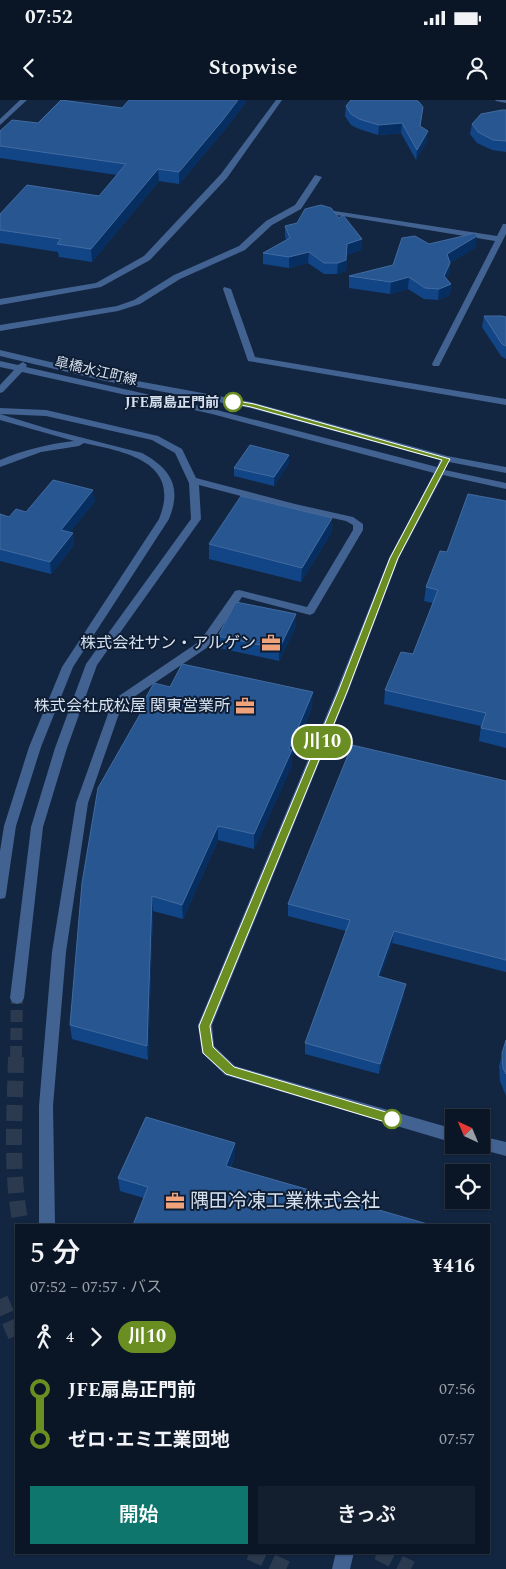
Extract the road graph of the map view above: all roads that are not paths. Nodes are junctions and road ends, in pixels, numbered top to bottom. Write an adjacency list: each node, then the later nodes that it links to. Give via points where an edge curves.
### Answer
1 (24, 100): 5 (street)
2 (280, 100): 11 (street, via 224,176 147,258 98,284)
3 (498, 100): 4 (street)
4 (506, 101)
5 (0, 123)
6 (318, 177): 7 (street)
7 (298, 207): 9 (street); 12 (street, via 269,223 242,248 177,277 137,302)
8 (506, 226): 9 (street)
9 (500, 239): 16 (street)
10 (227, 289): 19 (street, via 251,360)
11 (0, 302)
12 (0, 328)
13 (0, 353): 14 (street, 皐橋水江町線)
14 (28, 360): 17 (street); 23 (street, 皐橋水江町線, via 252,405)
15 (0, 364): 17 (street, 皐橋水江町線)
16 (436, 364)
17 (18, 368): 18 (street); 26 (street, 皐橋水江町線, via 213,412)
18 (0, 390)
19 (506, 402)
20 (0, 411): 27 (street, via 46,413 155,438 179,451)
21 (0, 417): 22 (street)
22 (89, 442): 24 (street, via 48,447); 29 (street, via 134,451 153,463 164,474 170,501 164,519 68,667 36,747 10,826)
23 (446, 459): 25 (street, 皐橋水江町線); 26 (street)
24 (0, 464)
25 (506, 470)
26 (439, 471): 28 (street, 皐橋水江町線); 31 (street, via 394,558 205,1026 207,1049 230,1071)
27 (193, 480): 30 (street, via 196,519 92,664 61,748 36,827); 34 (street, via 349,519 358,524 358,530 310,611 240,593 204,644 117,703 82,803 59,952 46,1106)
28 (506, 486)
29 (0, 894)
30 (17, 998)
31 (445, 1133)
32 (490, 1145): 33 (street)
33 (506, 1149)
34 (47, 1224)
35 (345, 1554): 36 (street)
36 (341, 1569)

